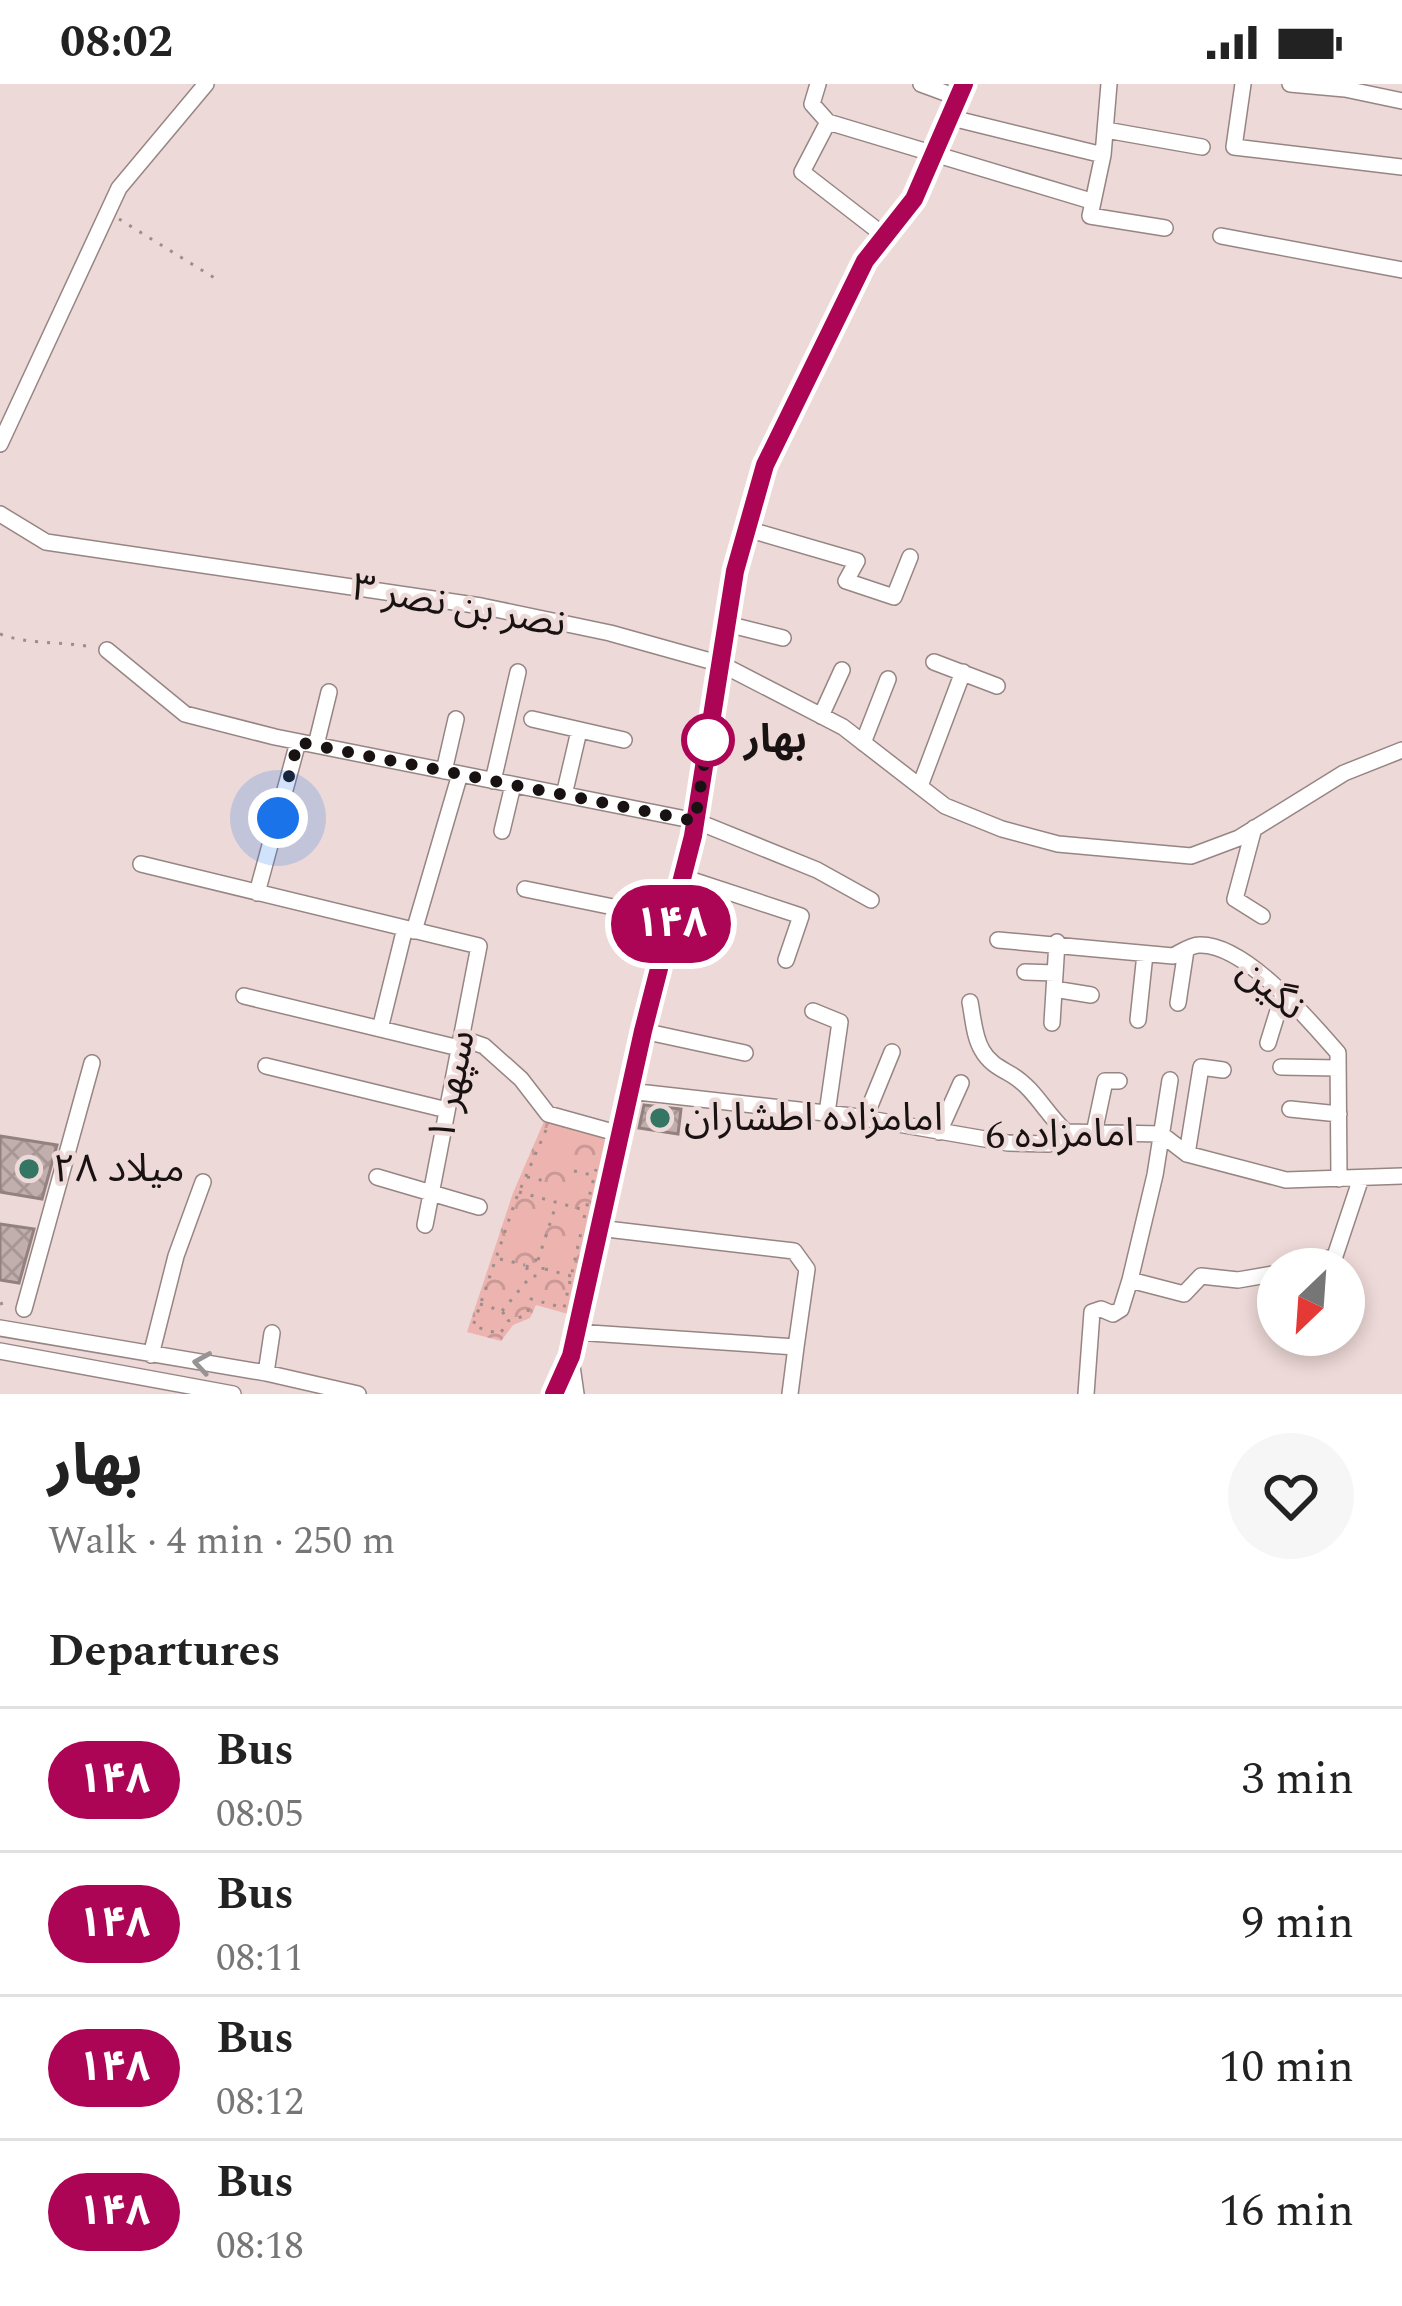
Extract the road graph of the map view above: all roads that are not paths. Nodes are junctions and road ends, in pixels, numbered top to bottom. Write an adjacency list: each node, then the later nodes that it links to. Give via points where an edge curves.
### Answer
1 (206, 84): 21 (street, via 119,188)
2 (818, 84): 10 (street, via 812,104)
3 (921, 84): 7 (street)
4 (1109, 84): 11 (street)
5 (1243, 84): 15 (street, via 1234,147)
6 (1290, 84): 8 (street)
7 (961, 91): 9 (street)
8 (1402, 101)
9 (952, 118): 13 (street); 14 (street)
10 (828, 122): 13 (street); 19 (street, via 802,172)
11 (1106, 130): 12 (street); 14 (street)
12 (1202, 147)
13 (935, 154): 16 (street); 19 (street)
14 (1102, 155): 16 (street)
15 (1402, 167)
16 (1091, 208): 17 (street)
17 (1166, 228)
18 (1220, 236): 20 (street)
19 (886, 237): 23 (street, via 865,261 810,370 765,465)
20 (1402, 270)
21 (0, 444)
22 (0, 514): 29 (street, نصر بن نصر ۳, via 46,542 481,606)
23 (747, 529): 24 (street, via 857,561 846,581 894,597); 25 (street)
24 (910, 557)
25 (727, 623): 26 (street); 29 (street)
26 (783, 638)
27 (107, 650): 41 (street, via 185,714)
28 (934, 662): 32 (street)
29 (721, 664): 36 (street); 50 (street)
30 (842, 670): 36 (street)
31 (518, 671): 46 (street)
32 (963, 672): 34 (street); 48 (street)
33 (888, 679): 42 (street)
34 (997, 686)
35 (329, 692): 43 (street)
36 (821, 716): 42 (street)
37 (456, 719): 45 (street)
38 (532, 719): 39 (street)
39 (579, 731): 40 (street); 49 (street)
40 (624, 740)
41 (298, 742): 43 (street); 56 (street)
42 (863, 743): 48 (street)
43 (316, 745): 45 (street)
44 (1402, 750): 51 (street, via 1344,773)
45 (452, 772): 46 (street); 60 (street)
46 (494, 781): 47 (street)
47 (513, 784): 49 (street); 52 (street)
48 (920, 786): 51 (street, via 945,806 1058,844 1191,856)
49 (564, 795): 50 (street)
50 (695, 821): 54 (street); 57 (street)
51 (1254, 829): 58 (street, via 1235,898)
52 (502, 831)
53 (141, 864): 56 (street)
54 (683, 877): 59 (street); 65 (street, via 801,916)
55 (525, 889): 59 (street)
56 (257, 893): 60 (street)
57 (872, 900)
58 (1262, 916)
59 (672, 919): 77 (street)
60 (409, 930): 76 (street); 78 (street, سپهر ۱, via 479,946)
61 (998, 940): 62 (street, نگین)
62 (1057, 942): 64 (street, نگین); 67 (street)
63 (1186, 950): 64 (street, نگین); 68 (street, نگین, via 1222,949); 72 (street)
64 (1145, 954): 74 (street)
65 (786, 960)
66 (1025, 972): 67 (street)
67 (1055, 981): 69 (street); 75 (street)
68 (1284, 991): 79 (street); 85 (street, نگین, via 1338,1053)
69 (1091, 995)
70 (244, 996): 76 (street)
71 (970, 1002): 97 (street, via 980,1048)
72 (1178, 1003)
73 (813, 1011): 93 (street, via 840,1022)
74 (1138, 1020)
75 (1052, 1023)
76 (380, 1029): 78 (street)
77 (643, 1031): 81 (street); 90 (street)
78 (460, 1043): 92 (street, سپهر ۱); 99 (street, via 484,1046 548,1114)
79 (1268, 1043)
80 (892, 1052): 95 (street)
81 (745, 1053)
82 (92, 1063): 114 (street)
83 (266, 1066): 92 (street)
84 (1282, 1067): 85 (street)
85 (1338, 1068): 94 (street, نگین)
86 (1222, 1070): 101 (street, via 1201,1066)
87 (1170, 1080): 100 (street)
88 (1118, 1081): 98 (street, via 1105,1081)
89 (961, 1083): 96 (street)
90 (629, 1091): 93 (street, امامزاده 6); 99 (street)
91 (1290, 1109): 94 (street)
92 (447, 1110): 107 (street, سپهر ۱)
93 (827, 1113): 95 (street, امامزاده 6)
94 (1339, 1114): 105 (street, نگین)
95 (865, 1118): 96 (street, امامزاده 6)
96 (939, 1132): 97 (street, امامزاده 6, via 1049,1144)
97 (1066, 1132): 98 (street, امامزاده 6)
98 (1094, 1132): 100 (street, امامزاده 6)
99 (620, 1134): 110 (street)
100 (1161, 1134): 101 (street, امامزاده 6); 113 (street)
101 (1187, 1154): 105 (street, امامزاده 6, via 1286,1180)
102 (1402, 1176): 104 (street, امامزاده 6)
103 (377, 1177): 107 (street)
104 (1361, 1178): 105 (street, امامزاده 6); 111 (street)
105 (1340, 1179)
106 (203, 1182): 121 (street)
107 (431, 1195): 108 (street); 109 (street, سپهر ۱)
108 (479, 1208)
109 (425, 1225)
110 (598, 1228): 116 (street); 119 (street, via 794,1251 806,1269)
111 (1338, 1248)
112 (1257, 1277): 113 (street, via 1201,1276 1184,1294)
113 (1130, 1280): 129 (street, via 1121,1309 1092,1312)
114 (18, 1304): 115 (street); 117 (street)
115 (0, 1328): 117 (street)
116 (575, 1332): 119 (street); 122 (street)
117 (36, 1334): 121 (street)
118 (272, 1334): 123 (street)
119 (796, 1347): 128 (street)
120 (0, 1351): 124 (street)
121 (151, 1355): 123 (street, one-way to 121)
122 (571, 1356): 126 (street); 127 (street)
123 (266, 1373): 125 (street)
124 (233, 1394)
125 (358, 1394)
126 (554, 1394)
127 (576, 1394)
128 (790, 1394)
129 (1086, 1394)

